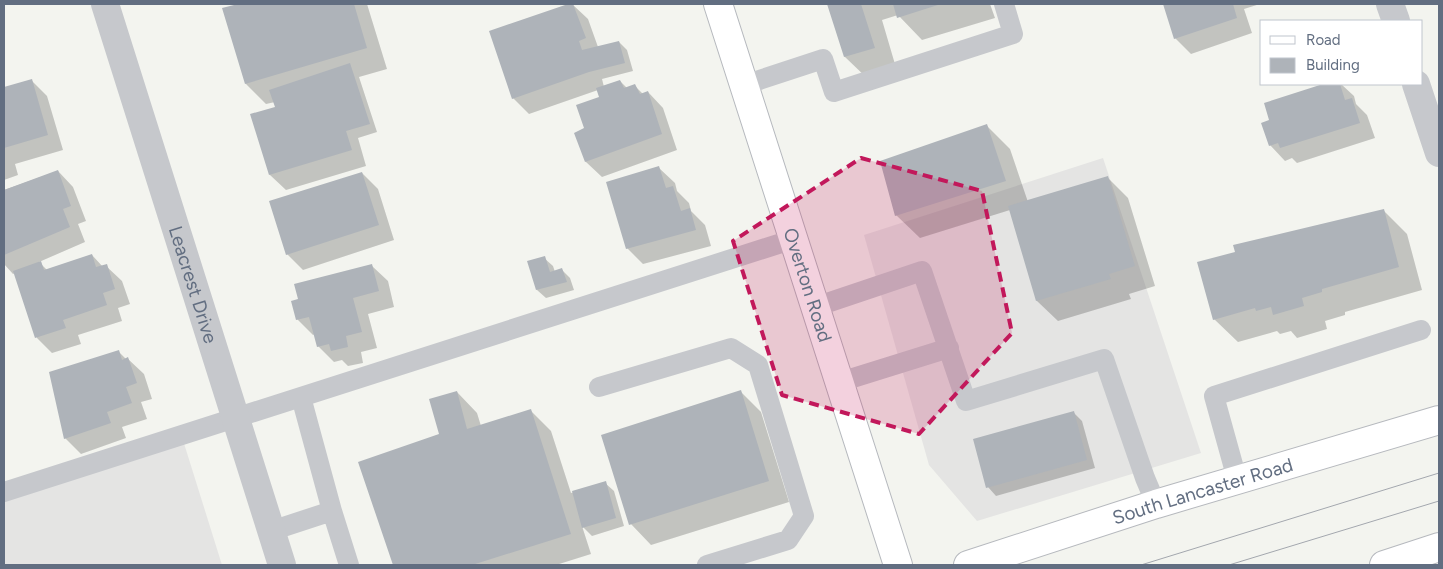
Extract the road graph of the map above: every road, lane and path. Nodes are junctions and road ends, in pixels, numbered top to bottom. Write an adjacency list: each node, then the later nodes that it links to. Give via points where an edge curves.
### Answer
1 (105, 4): 16 (street, Leacrest Drive)
2 (718, 4): 6 (street, Overton Road)
3 (1004, 4): 6 (lane, via 1013,34 834,92 822,59)
4 (1390, 4): 5 (street)
5 (1396, 20)
6 (744, 85): 9 (street, Overton Road)
7 (1416, 85): 8 (street)
8 (1439, 153)
9 (794, 239): 10 (street, Overton Road); 15 (lane)
10 (816, 307): 12 (lane, via 922,271); 13 (street, Overton Road)
11 (1421, 330): 18 (lane, via 1214,396)
12 (949, 348): 13 (lane); 20 (lane, via 966,401 1104,359)
13 (840, 382): 27 (street, Overton Road)
14 (599, 387): 24 (lane, via 731,348 758,365 804,516 788,540)
15 (301, 397): 16 (lane); 21 (lane)
16 (235, 418): 19 (lane); 22 (street, Leacrest Drive)
17 (1439, 420): 18 (street, South Lancaster Road)
18 (1237, 479): 20 (street, South Lancaster Road)
19 (4, 492)
20 (1156, 504): 28 (street, South Lancaster Road)
21 (332, 511): 22 (lane); 26 (lane)
22 (271, 531): 25 (street, Leacrest Drive)
23 (1439, 547): 29 (street)
24 (719, 564)
25 (282, 565)
26 (348, 565)
27 (898, 565)
28 (968, 565)
29 (1384, 565)

